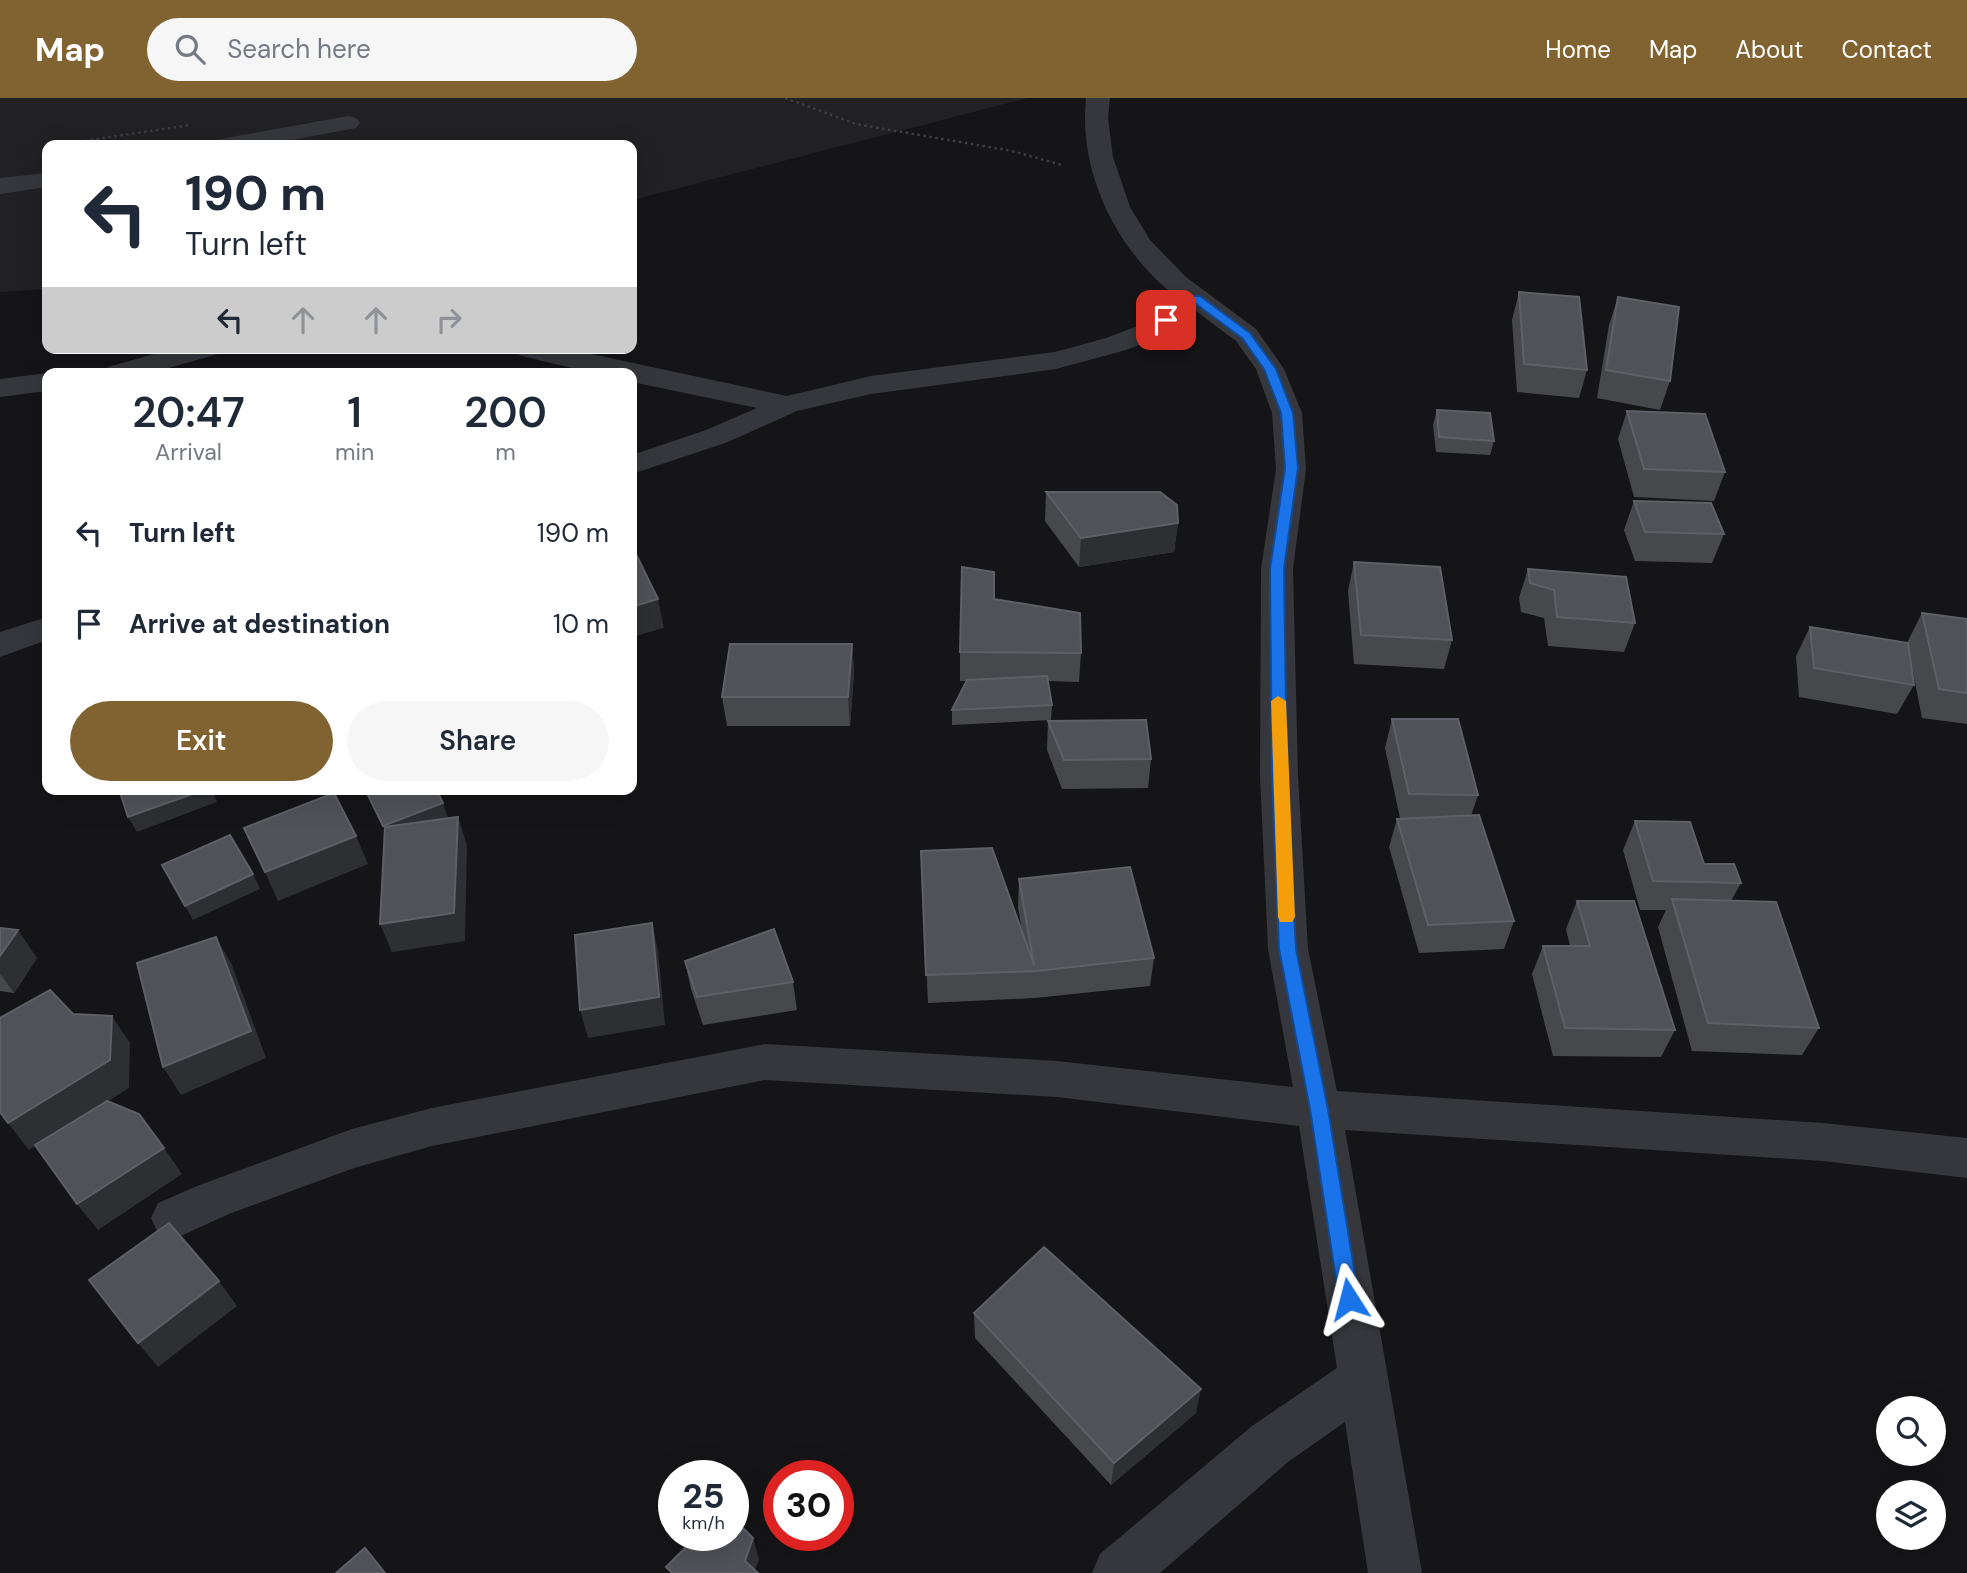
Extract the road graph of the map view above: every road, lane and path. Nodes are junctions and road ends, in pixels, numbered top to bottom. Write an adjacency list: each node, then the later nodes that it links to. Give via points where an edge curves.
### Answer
1 (785, 98): 7 (path, via 854,123 1015,151)
2 (1098, 98): 7 (street, via 1101,157)
3 (344, 99): 4 (street)
4 (351, 134): 5 (street)
5 (283, 140)
6 (42, 181): 8 (street)
7 (1109, 182): 9 (street, via 1117,207 1140,244)
8 (0, 186)
9 (1196, 298): 17 (street, via 1150,331 1056,360 871,384); 21 (street, via 1246,335 1270,369 1287,413 1291,468 1277,569 1279,776 1288,949)
10 (186, 354): 12 (street)
11 (551, 354): 13 (street)
12 (136, 368)
13 (610, 368)
14 (637, 374): 17 (street)
15 (42, 383): 16 (street)
16 (0, 388)
17 (787, 405): 18 (street, via 717,436)
18 (637, 463)
19 (42, 630): 20 (street)
20 (0, 645)
21 (1319, 1109): 22 (street, via 1823,1142); 23 (street, via 1057,1079 765,1062 432,1127 352,1149); 24 (street)
22 (1967, 1157)
23 (174, 1218)
24 (1362, 1380): 25 (street, via 1270,1444); 26 (street)
25 (1119, 1573)
26 (1395, 1573)

